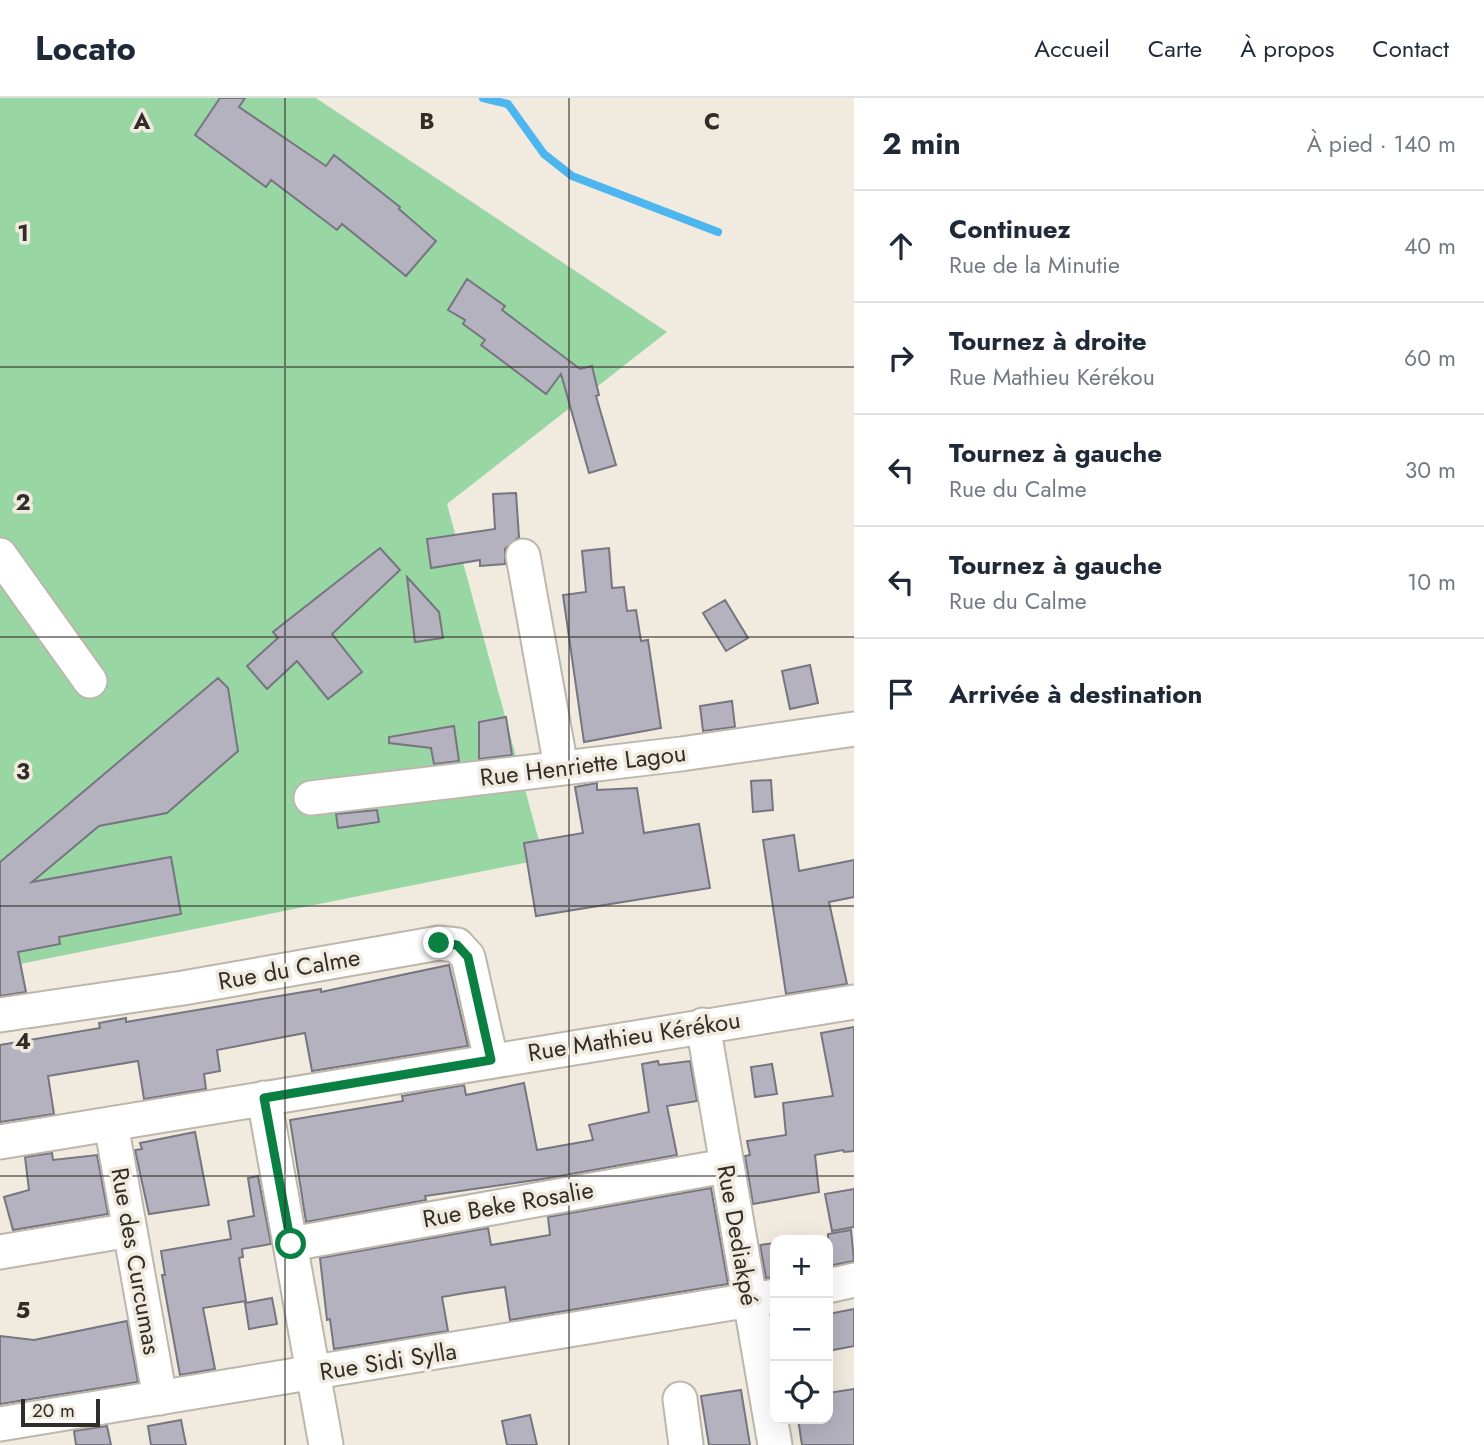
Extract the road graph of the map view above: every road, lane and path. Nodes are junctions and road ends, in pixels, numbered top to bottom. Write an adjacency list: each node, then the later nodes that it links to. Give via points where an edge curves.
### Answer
1 (0, 555): 3 (street)
2 (523, 556): 5 (street)
3 (90, 681)
4 (854, 729): 5 (street, Rue Henriette Lagou)
5 (561, 767): 6 (street, Rue Henriette Lagou)
6 (312, 798)
7 (854, 1002): 9 (street, Rue Mathieu Kérékou)
8 (0, 1015): 10 (street, Rue du Calme, via 439,943 457,945 468,957)
9 (703, 1025): 10 (street, Rue Mathieu Kérékou); 14 (street, Rue Dediakpé)
10 (491, 1060): 11 (street, Rue Mathieu Kérékou)
11 (264, 1098): 12 (street, Rue Mathieu Kérékou); 16 (street)
12 (111, 1124): 13 (street, Rue Mathieu Kérékou); 15 (street, Rue des Curcumas)
13 (0, 1142)
14 (725, 1166): 16 (street, Rue Beke Rosalie); 20 (street, Rue Dediakpé)
15 (130, 1230): 17 (street); 22 (street, Rue des Curcumas)
16 (291, 1244): 21 (street)
17 (0, 1252)
18 (854, 1280): 19 (street)
19 (833, 1285)
20 (762, 1299): 21 (street, Rue Sidi Sylla); 27 (street, Rue Dediakpé)
21 (314, 1373): 22 (street, Rue Sidi Sylla); 25 (street)
22 (160, 1398): 24 (street, Rue Sidi Sylla)
23 (680, 1399): 26 (street)
24 (0, 1424)
25 (326, 1445)
26 (686, 1445)
27 (775, 1445)

